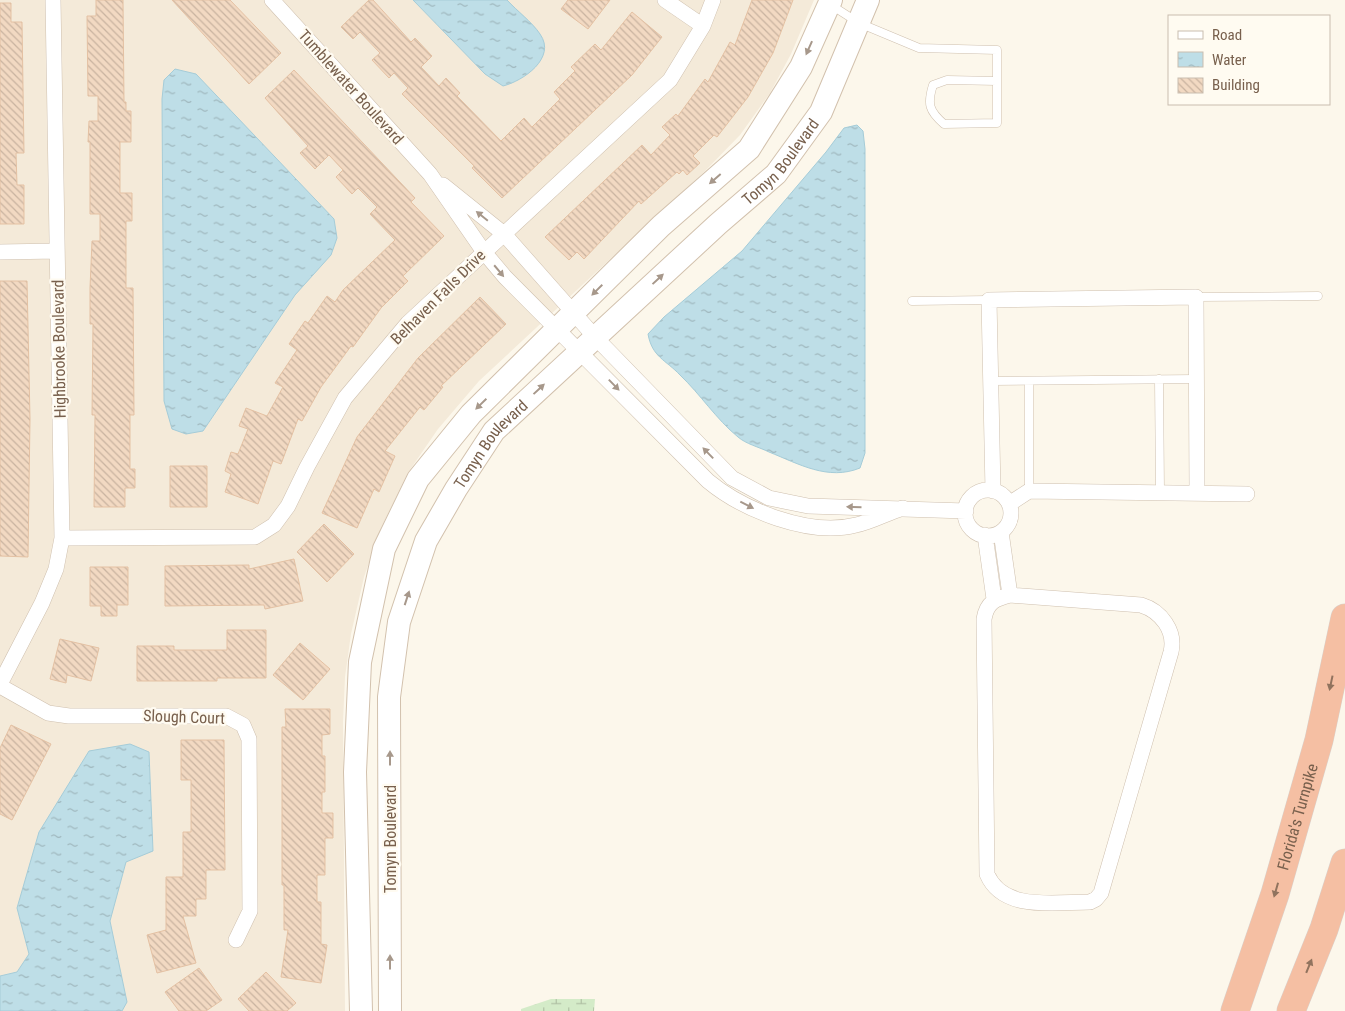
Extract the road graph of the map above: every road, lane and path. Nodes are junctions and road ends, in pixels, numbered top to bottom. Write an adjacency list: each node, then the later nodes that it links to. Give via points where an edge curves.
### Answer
1 (53, 0): 12 (street, Highbrooke Boulevard)
2 (272, 0): 10 (street, Tumblewater Boulevard)
3 (665, 0): 8 (street)
4 (713, 0): 8 (street, Belhaven Falls Drive)
5 (868, 0): 7 (street, Tomyn Boulevard)
6 (830, 2): 7 (lane); 21 (street, Tomyn Boulevard, one-way to 21, via 800,67 749,149 661,226)
7 (859, 24): 9 (lane, via 919,48 997,50); 23 (street, Tomyn Boulevard, one-way to 7, via 776,174 820,112)
8 (703, 26): 11 (street, Belhaven Falls Drive, via 670,80)
9 (997, 81): 9 (lane, via 997,123 944,124 933,114 929,98 933,85 947,80)
10 (430, 174): 11 (street, Tumblewater Boulevard, one-way to 10); 14 (street, Tumblewater Boulevard)
11 (504, 234): 14 (street, Belhaven Falls Drive); 15 (street, Tumblewater Boulevard)
12 (57, 251): 13 (street); 41 (street, Highbrooke Boulevard)
13 (0, 252)
14 (484, 252): 16 (street, Tumblewater Boulevard, one-way to 16); 41 (street, Belhaven Falls Drive, via 408,323 346,398 288,506 274,525 255,537)
15 (540, 275): 16 (street); 21 (street, Tumblewater Boulevard)
16 (519, 293): 22 (street, Tumblewater Boulevard)
17 (1318, 296): 18 (lane)
18 (1196, 298): 19 (street); 26 (street)
19 (989, 300): 20 (lane); 27 (street)
20 (912, 301)
21 (573, 313): 22 (street, Tomyn Boulevard); 23 (street, Tumblewater Boulevard)
22 (556, 330): 24 (street, Tumblewater Boulevard); 48 (street, Tomyn Boulevard, one-way to 48, via 471,414 418,479 384,549 359,672 354,772)
23 (595, 337): 24 (street, Tomyn Boulevard); 29 (street, Tumblewater Boulevard, one-way to 23)
24 (579, 352): 31 (street, Tumblewater Boulevard, one-way to 31); 49 (street, Tomyn Boulevard, one-way to 24, via 390,697 399,622 426,541 488,439)
25 (1159, 379): 26 (lane); 28 (lane); 33 (lane)
26 (1196, 379): 34 (street)
27 (991, 381): 28 (lane); 30 (street)
28 (1029, 381): 32 (lane)
29 (732, 478): 31 (street); 37 (street, Tumblewater Boulevard, one-way to 29, via 808,506 769,498)
30 (993, 490): 36 (street); 38 (street, via 978,492)
31 (721, 492): 37 (street, Tumblewater Boulevard, one-way to 37, via 760,512 810,526 855,526)
32 (1029, 492): 33 (street); 36 (street)
33 (1160, 492): 34 (street)
34 (1197, 492): 35 (street)
35 (1247, 494)
36 (1010, 504): 39 (street, via 1011,519)
37 (903, 508): 38 (street, Tumblewater Boulevard)
38 (966, 511): 40 (street, via 969,526)
39 (1001, 532): 40 (street); 42 (street)
40 (985, 535): 43 (street)
41 (62, 538): 45 (street, Highbrooke Boulevard, via 56,569 42,603)
42 (1010, 595): 43 (street); 43 (street, via 1151,608 1163,618 1171,634 1171,652 1101,893 1090,902 1016,901 1002,893 987,874 984,619 986,608)
43 (994, 599)
44 (1345, 618): 50 (highway, Florida's Turnpike, one-way to 50, via 1318,740 1280,876)
45 (0, 685): 47 (street, Slough Court, via 48,712 69,716 226,716 243,724 249,739 250,911)
46 (1345, 863): 51 (highway, one-way to 46, via 1324,929)
47 (236, 940)
48 (361, 1011)
49 (390, 1011)
50 (1235, 1011)
51 (1291, 1011)

